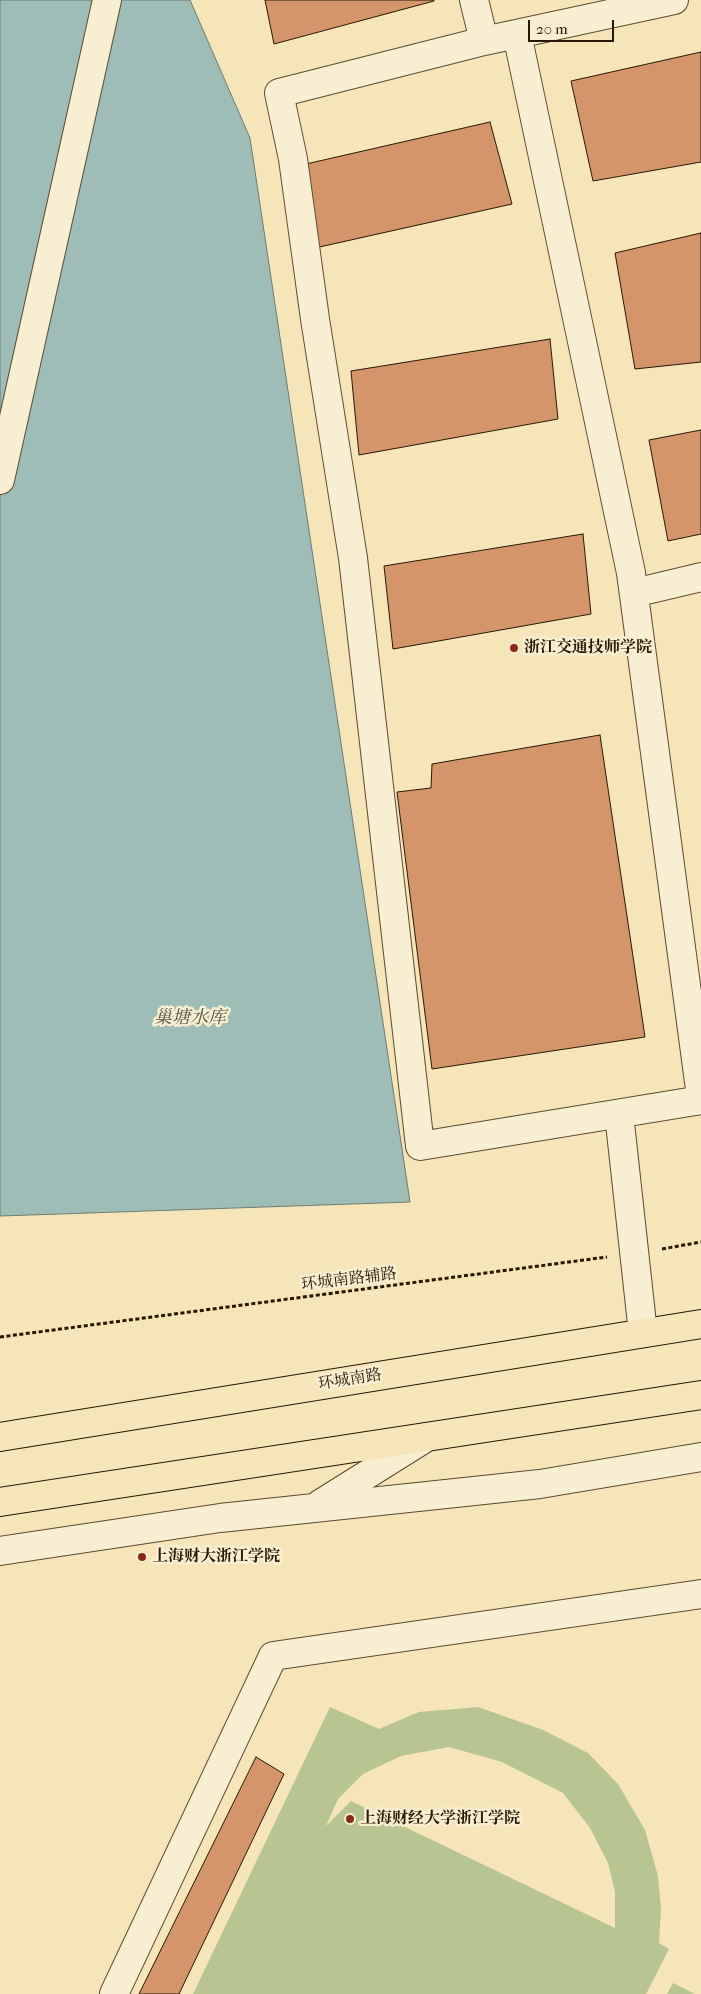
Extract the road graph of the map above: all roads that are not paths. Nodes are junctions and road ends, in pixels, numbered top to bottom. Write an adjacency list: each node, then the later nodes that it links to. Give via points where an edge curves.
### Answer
1 (107, 0): 6 (street)
2 (474, 0): 5 (street)
3 (674, 0): 4 (street)
4 (517, 34): 5 (street); 8 (street)
5 (484, 41): 10 (street, via 279,94 293,159 352,558 420,1146)
6 (0, 480)
7 (701, 577): 8 (street)
8 (634, 592): 9 (street)
9 (701, 1099): 10 (street)
10 (619, 1114): 12 (street)
11 (701, 1324): 12 (main road, 环城南路)
12 (643, 1333): 14 (main road, 环城南路)
13 (701, 1395): 15 (main road)
14 (0, 1436)
15 (427, 1436): 17 (main road); 18 (street)
16 (701, 1457): 18 (street, via 540,1484)
17 (0, 1502)
18 (314, 1508): 19 (street, via 220,1518)
19 (0, 1550)
20 (701, 1594): 21 (street, via 273,1656)
21 (114, 1994)

